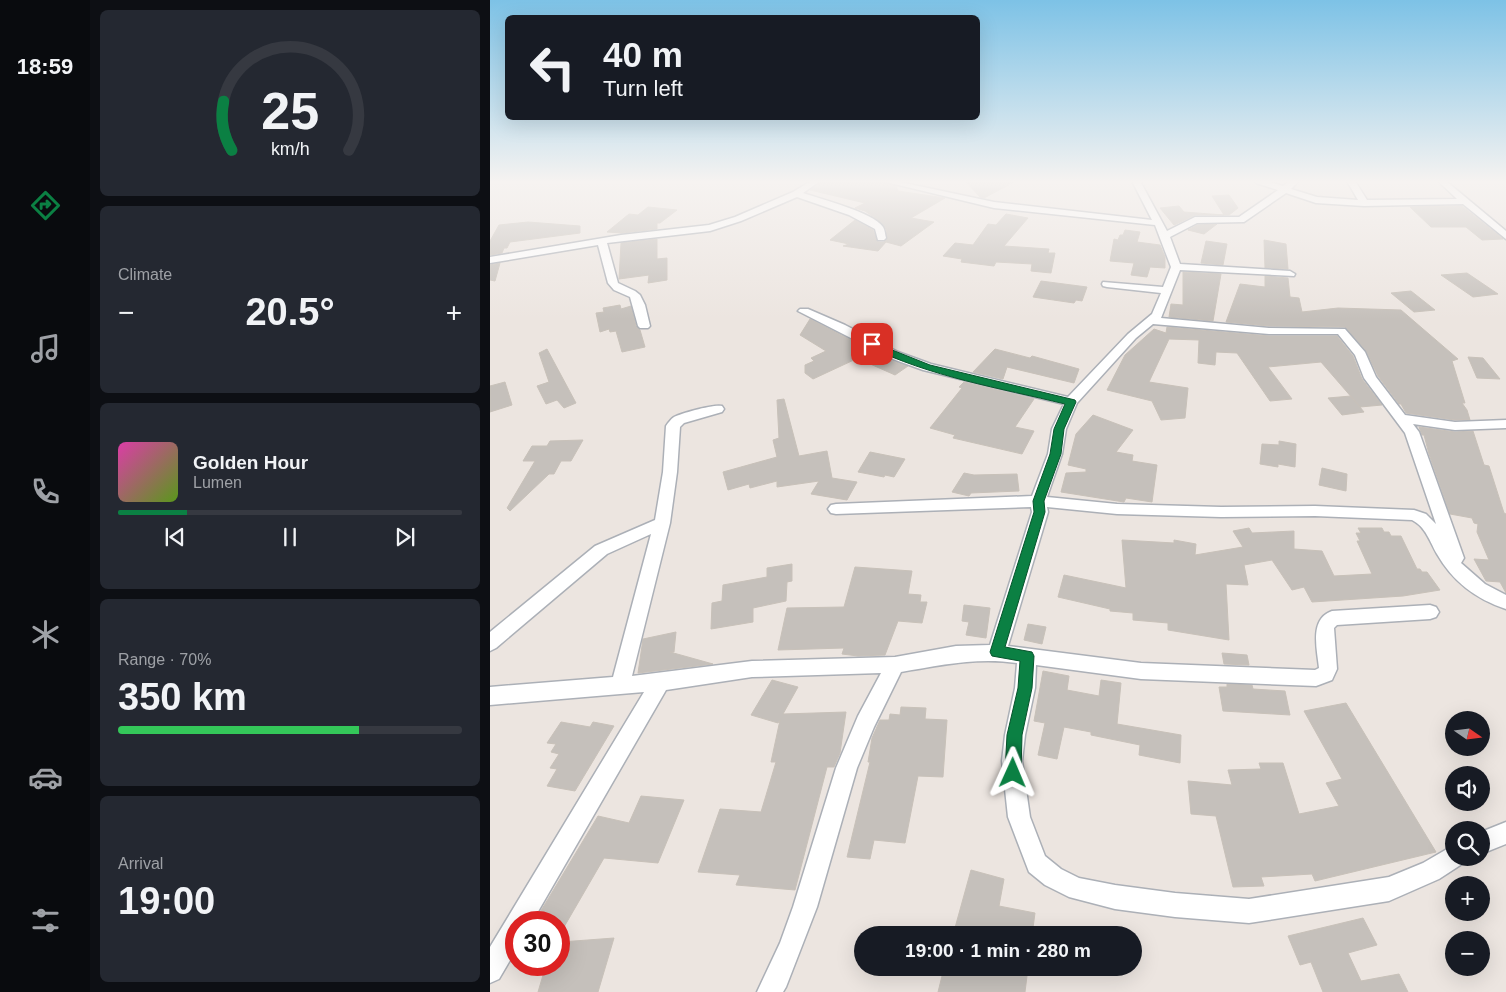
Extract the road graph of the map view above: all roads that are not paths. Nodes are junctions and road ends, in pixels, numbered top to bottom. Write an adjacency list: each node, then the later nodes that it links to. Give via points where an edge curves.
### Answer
1 (712, 227): 9 (street)
2 (878, 227): 8 (street)
3 (1160, 227): 6 (street)
4 (1181, 227): 6 (street)
5 (1496, 227): 7 (street)
6 (1165, 236): 11 (street)
7 (1506, 236)
8 (880, 238)
9 (602, 241): 10 (street); 17 (street, via 613,282 636,298)
10 (490, 260)
11 (1176, 267): 12 (street); 14 (street)
12 (1290, 274)
13 (1107, 284): 14 (street)
14 (1166, 290): 16 (street)
15 (804, 311): 18 (street, via 894,355 927,367)
16 (1152, 321): 18 (street, via 1132,336); 20 (street, via 1269,331 1341,331 1361,355 1370,378)
17 (644, 326)
18 (1071, 402): 22 (street, via 1059,429 1055,454)
19 (717, 409): 24 (street, via 679,420 673,426)
20 (1401, 418): 21 (street, via 1456,426); 25 (street, via 1412,432)
21 (1506, 424)
22 (1038, 501): 23 (street); 25 (street, via 1117,509 1414,515 1429,523 1446,554); 29 (street, via 1040,512)
23 (836, 509)
24 (662, 523): 28 (street, via 601,550); 33 (street)
25 (1462, 574): 26 (street, via 1483,593)
26 (1506, 602)
27 (1430, 612): 30 (street, via 1332,618 1325,626 1328,669 1316,678 1141,671)
28 (490, 643)
29 (997, 652): 30 (street); 31 (street, via 956,654)
30 (1027, 656): 37 (street, via 1025,688 1012,761 1019,817 1037,864 1053,877 1077,889 1175,905 1249,911 1389,889)
31 (895, 665): 32 (street, via 752,669); 41 (street, via 855,746 784,964)
32 (660, 682): 33 (street); 38 (street)
33 (620, 686): 34 (street)
34 (490, 696)
35 (1506, 833): 36 (street)
36 (1490, 839)
37 (1445, 861)
38 (525, 911)
39 (505, 946): 40 (street)
40 (490, 970)
41 (770, 992)

